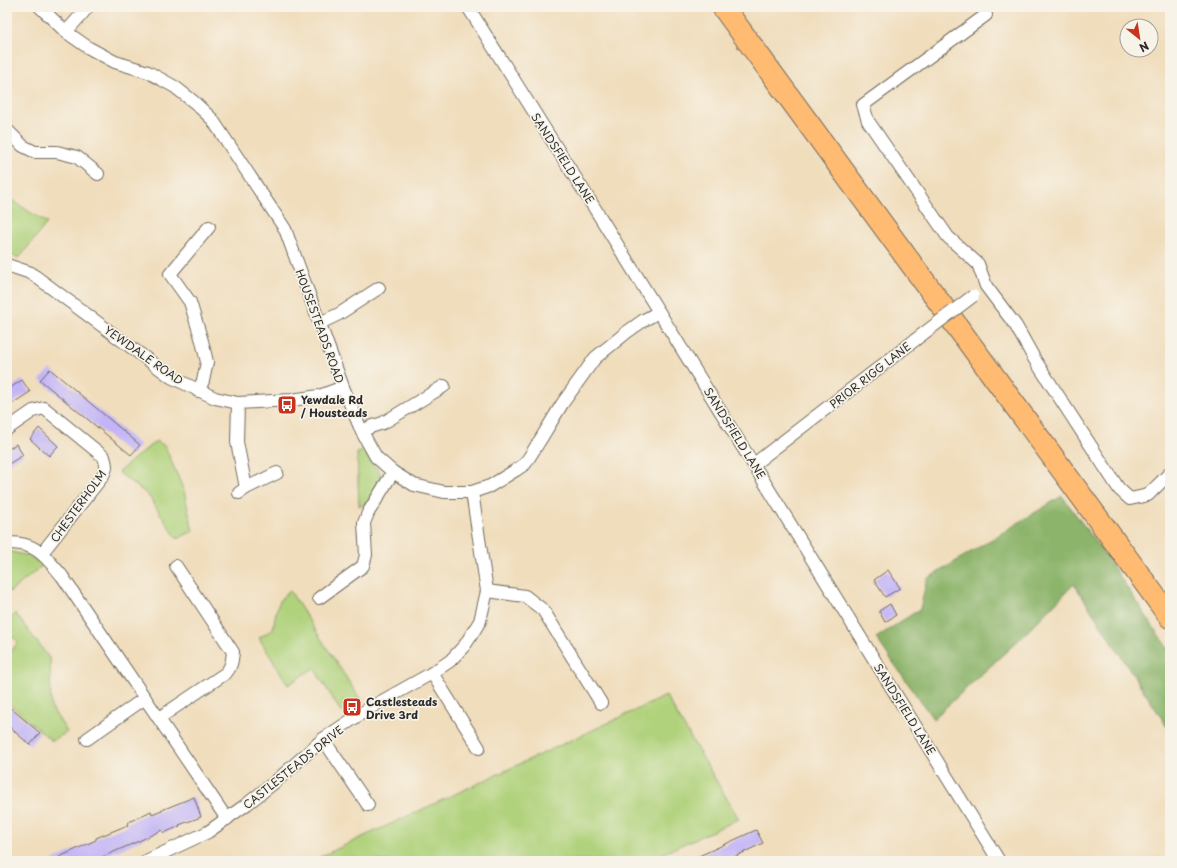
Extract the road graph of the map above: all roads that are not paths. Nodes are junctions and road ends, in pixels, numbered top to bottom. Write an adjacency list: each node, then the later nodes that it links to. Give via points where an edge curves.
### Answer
1 (40, 7): 6 (street, HOUSESTEADS ROAD)
2 (88, 7): 6 (street)
3 (468, 7): 13 (street, SANDSFIELD LANE)
4 (723, 7): 31 (highway)
5 (986, 15): 11 (street, via 863,105 868,121 948,237 978,264)
6 (66, 32): 14 (street, HOUSESTEADS ROAD, via 115,62 148,72 175,87 212,119 285,229)
7 (7, 130): 8 (street, via 23,146 35,152 57,152 77,157)
8 (98, 174)
9 (209, 227): 17 (street, via 170,274 190,302 202,341 207,362)
10 (7, 264): 17 (street, YEWDALE ROAD, via 31,273 171,377)
11 (986, 286): 21 (street, PRIOR RIGG LANE, bridge); 24 (street, via 1016,326 1119,489 1130,498 1148,495)
12 (379, 288): 14 (street)
13 (659, 312): 21 (street, SANDSFIELD LANE); 25 (street, HOUSESTEADS ROAD, via 627,332 595,358 524,464 509,476)
14 (320, 323): 16 (street, HOUSESTEADS ROAD)
15 (444, 386): 20 (street, via 383,423)
16 (342, 387): 18 (street, YEWDALE ROAD, via 319,396); 20 (street, HOUSESTEADS ROAD)
17 (198, 391): 18 (street, YEWDALE ROAD)
18 (238, 403): 23 (street, via 237,442 243,490)
19 (7, 429): 27 (street, CHESTERHOLM, via 33,411 44,408 104,457 106,463 107,469 102,477)
20 (362, 432): 22 (street, HOUSESTEADS ROAD, via 376,457)
21 (754, 464): 42 (street, SANDSFIELD LANE)
22 (393, 472): 25 (street, HOUSESTEADS ROAD, via 414,485 444,492); 30 (street, via 364,523 366,555 363,566)
23 (277, 473)
24 (1170, 473)
25 (472, 492): 29 (street, CASTLESTEADS DRIVE)
26 (7, 543): 27 (street, CHESTERHOLM, via 36,548)
27 (42, 553): 33 (street, CHESTERHOLM, via 62,576)
28 (176, 566): 35 (street, via 233,652 232,663 226,673)
29 (487, 591): 32 (street, CASTLESTEADS DRIVE, via 480,621 465,645); 34 (street, via 525,596 543,610)
30 (319, 598)
31 (1170, 617)
32 (432, 673): 37 (street, CASTLESTEADS DRIVE, via 368,709); 38 (street)
33 (145, 698): 35 (street, CHESTERHOLM); 36 (street)
34 (601, 703)
35 (159, 718): 40 (street, CHESTERHOLM)
36 (87, 739)
37 (323, 740): 39 (street); 40 (street, CASTLESTEADS DRIVE)
38 (479, 748)
39 (368, 805)
40 (227, 819): 41 (street, CASTLESTEADS DRIVE, via 208,832)
41 (146, 861)
42 (999, 861)

